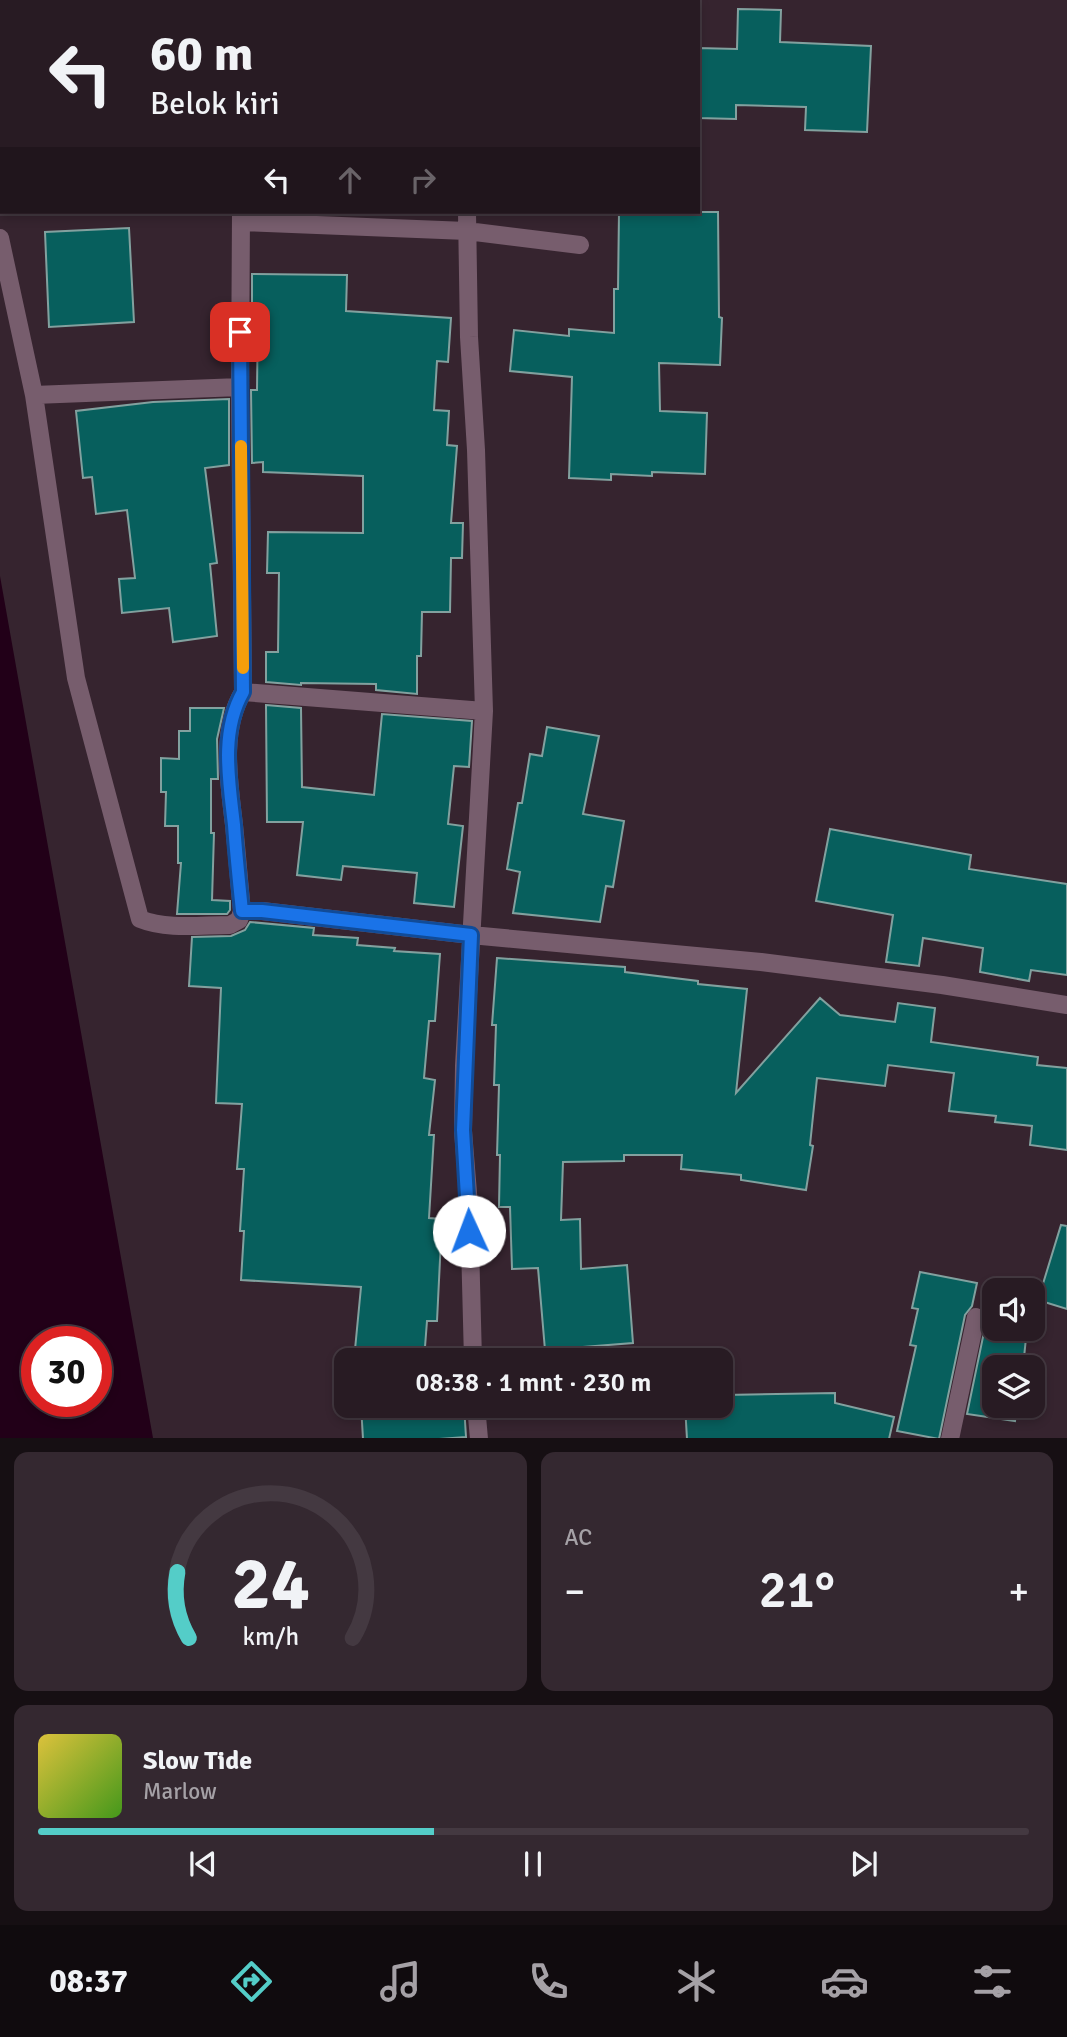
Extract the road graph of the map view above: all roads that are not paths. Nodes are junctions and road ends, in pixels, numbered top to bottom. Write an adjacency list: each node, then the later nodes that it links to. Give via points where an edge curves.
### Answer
1 (467, 214): 3 (street)
2 (242, 217): 3 (street); 6 (street)
3 (467, 231): 5 (street); 9 (street)
4 (0, 238): 7 (street)
5 (580, 245)
6 (240, 387): 7 (street); 8 (street)
7 (34, 395): 10 (street, via 76,677 140,919 167,925 230,925 239,920)
8 (243, 692): 9 (street); 10 (street, via 229,740)
9 (484, 711): 11 (street)
10 (242, 911): 11 (street)
11 (471, 935): 12 (street, via 761,962); 14 (street, via 463,1130)
12 (1067, 1005)
13 (976, 1317): 17 (street)
14 (473, 1348)
15 (477, 1418): 16 (street)
16 (479, 1438)
17 (950, 1438)

